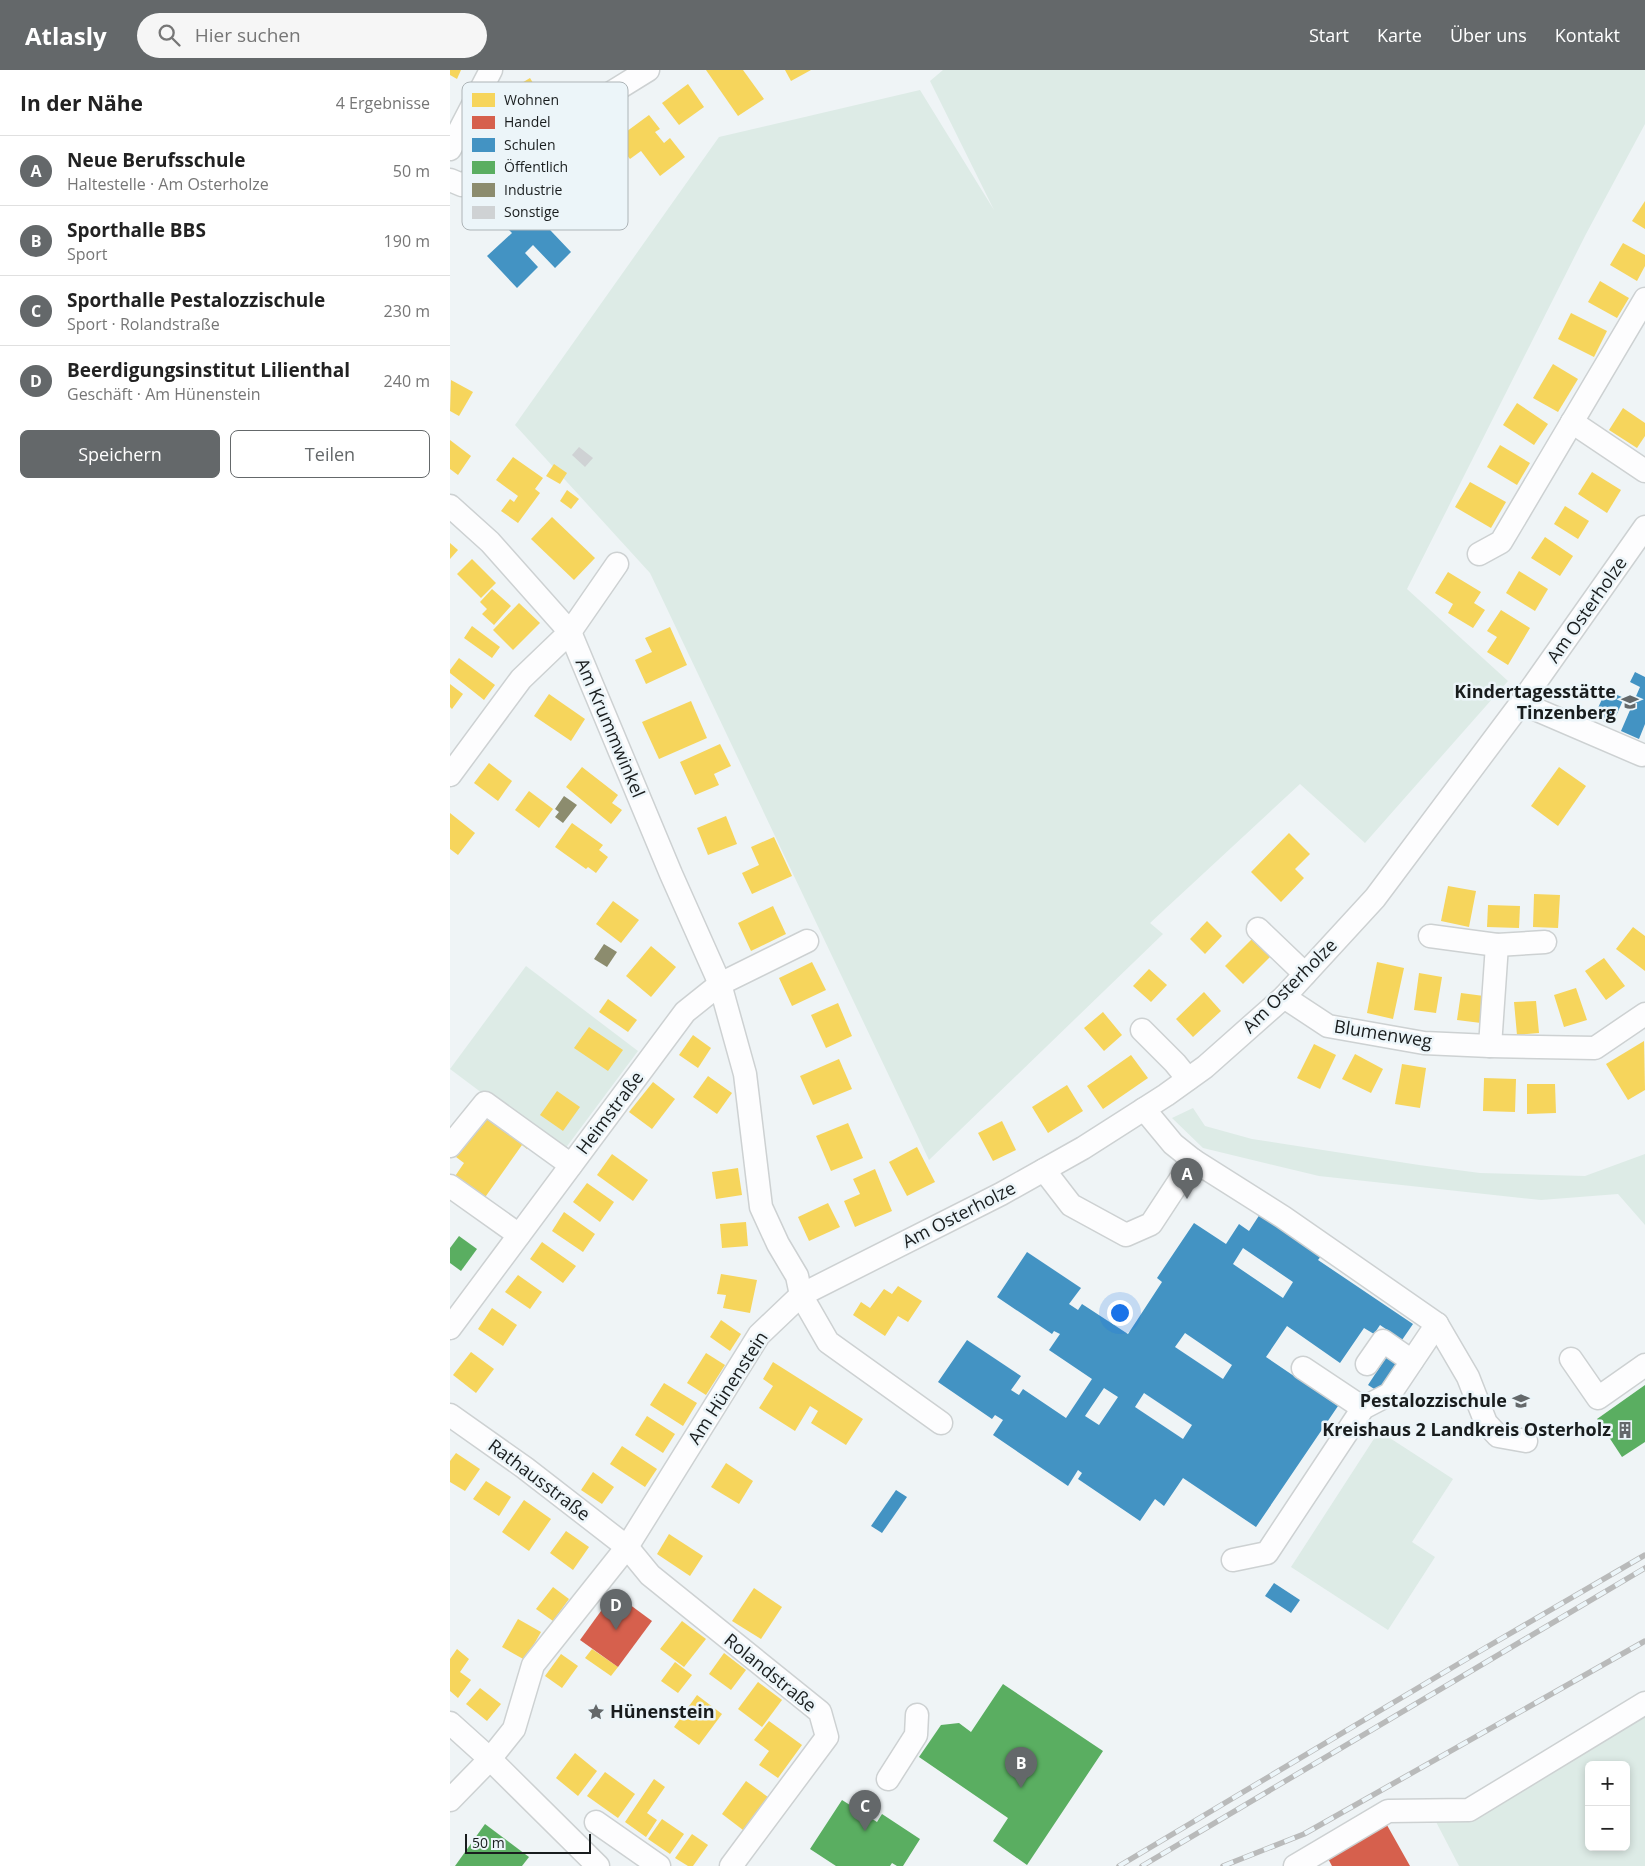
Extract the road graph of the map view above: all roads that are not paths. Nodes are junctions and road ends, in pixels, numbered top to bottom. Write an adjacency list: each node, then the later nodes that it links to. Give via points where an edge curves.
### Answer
1 (491, 70): 3 (street)
2 (648, 70): 4 (street)
3 (485, 82)
4 (628, 82)
5 (462, 126): 6 (street)
6 (450, 149)
7 (450, 180): 8 (street)
8 (462, 185)
9 (1645, 299): 10 (street)
10 (1572, 422): 11 (street); 14 (street, via 1501,542)
11 (1645, 471)
12 (450, 506): 16 (street, Am Krummwinkel, via 490,542)
13 (1645, 527): 17 (street, Am Osterholze)
14 (1479, 554)
15 (617, 564): 16 (street)
16 (570, 632): 19 (street, via 521,679); 26 (street, Am Krummwinkel)
17 (1522, 703): 18 (street); 25 (street, Am Osterholze, via 1376,898)
18 (1642, 756)
19 (450, 775)
20 (1258, 929): 25 (street)
21 (1430, 936): 24 (street)
22 (807, 941): 26 (street, Heimstraße)
23 (1546, 942): 24 (street)
24 (1497, 945): 30 (street)
25 (1305, 974): 27 (street, Am Osterholze)
26 (720, 984): 35 (street, Heimstraße, via 685,1012); 39 (street, via 745,1074 761,1207 796,1276)
27 (1284, 997): 30 (street, Blumenweg, via 1328,1026 1424,1043); 31 (street, Am Osterholze)
28 (1645, 1014): 30 (street, Blumenweg, via 1595,1048)
29 (1142, 1030): 31 (street)
30 (1490, 1046)
31 (1188, 1079): 32 (street, Am Osterholze)
32 (1144, 1109): 34 (street, via 1173,1144); 36 (street, Am Osterholze)
33 (450, 1146): 35 (street, via 485,1103)
34 (1193, 1160): 36 (street, via 1151,1224 1126,1235 1071,1205); 40 (street)
35 (571, 1165): 38 (street, Heimstraße)
36 (1044, 1170): 39 (street, Am Osterholze)
37 (450, 1186): 38 (street)
38 (519, 1235): 41 (street, Heimstraße)
39 (802, 1295): 49 (street, via 828,1342); 51 (street, Am Hünenstein, via 759,1335)
40 (1437, 1324): 43 (street); 50 (street, via 1468,1377 1486,1422 1498,1436)
41 (450, 1328)
42 (1571, 1359): 45 (street, via 1598,1398)
43 (1412, 1361): 44 (street, via 1383,1341); 47 (street, via 1390,1394)
44 (1367, 1364)
45 (1645, 1365)
46 (1303, 1368): 47 (street)
47 (1363, 1408): 52 (street, via 1266,1553)
48 (450, 1415): 51 (street, Rathausstraße)
49 (941, 1423)
50 (1526, 1441)
51 (627, 1547): 56 (street, Am Hünenstein, via 533,1665 514,1729); 62 (street, Rolandstraße, via 650,1574 820,1712 827,1737)
52 (1233, 1560)
53 (1645, 1703): 63 (street, via 1469,1810 1388,1811)
54 (917, 1715): 57 (street, via 916,1735)
55 (450, 1723): 56 (street)
56 (490, 1759): 58 (street, Am Hünenstein); 60 (street)
57 (888, 1779)
58 (450, 1800)
59 (596, 1822): 61 (street)
60 (598, 1866)
61 (659, 1866)
62 (731, 1866)
63 (1295, 1866)

